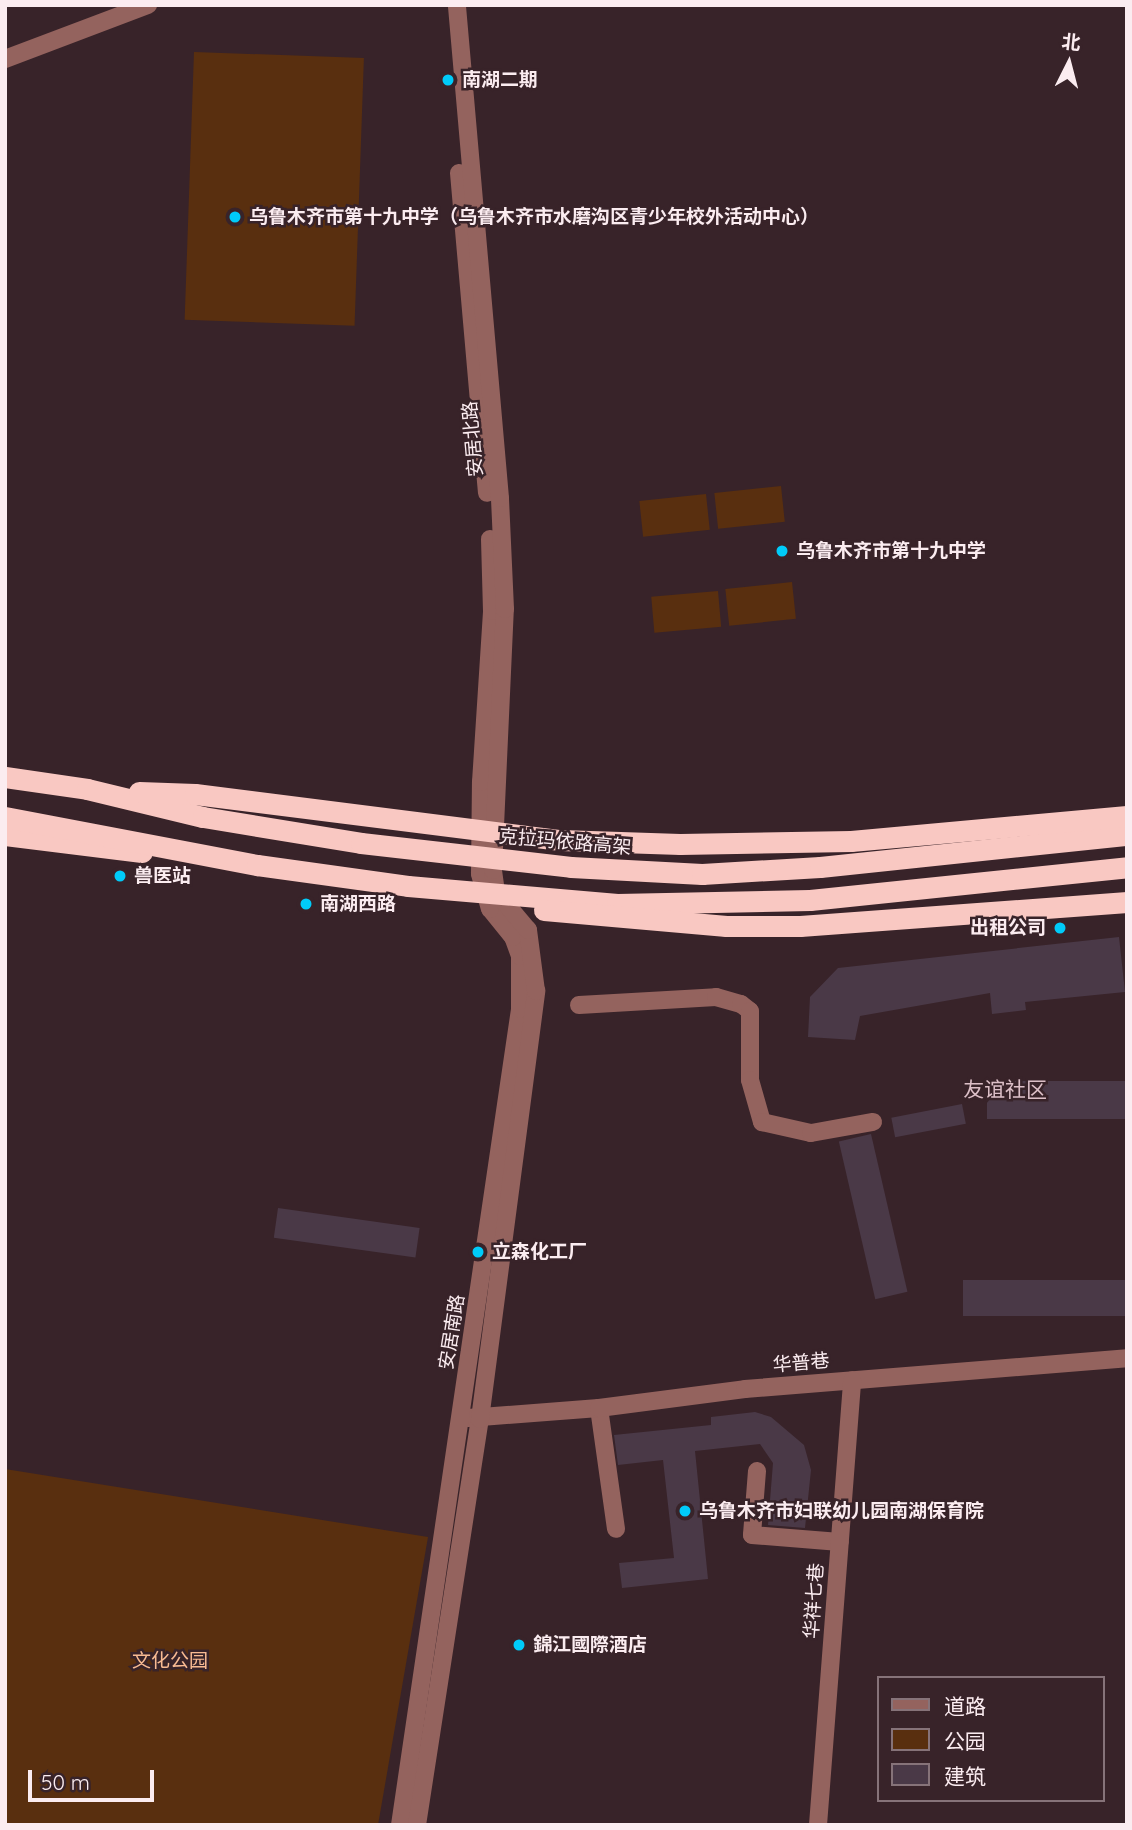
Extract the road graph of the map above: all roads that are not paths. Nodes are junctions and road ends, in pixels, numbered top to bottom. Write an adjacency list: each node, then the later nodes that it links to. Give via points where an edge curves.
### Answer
1 (445, 5): 11 (street, 安居北路, via 488,503 492,611)
2 (457, 5): 14 (street, 安居北路, via 500,498 505,609)
3 (144, 6): 4 (street)
4 (5, 59)
5 (5, 777): 6 (highway, 克拉玛依路高架, bridge)
6 (86, 789): 7 (highway, bridge, via 195,794 560,840 680,844 851,841); 10 (highway, 克拉玛依路高架, bridge, via 203,817 361,843 571,867 702,874 820,867)
7 (1127, 816)
8 (5, 817): 12 (highway, bridge)
9 (5, 835): 12 (highway, bridge)
10 (1127, 835)
11 (481, 854): 22 (street, 安居南路, via 483,891 513,937 523,976)
12 (257, 865): 15 (highway, bridge)
13 (1127, 867): 15 (highway, bridge, via 810,900 617,904)
14 (493, 870): 23 (street, 安居南路, via 496,892 528,930 536,991)
15 (408, 886): 16 (highway, bridge, via 584,917 726,926 837,924)
16 (1127, 902)
17 (579, 1005): 18 (street, via 716,997 741,1004 750,1011 750,1080 762,1122 811,1133)
18 (873, 1122)
19 (1127, 1358): 20 (street, 华普巷)
20 (852, 1380): 21 (street, 华普巷); 26 (street, 华祥七巷)
21 (599, 1408): 23 (street, 华普巷); 25 (street)
22 (460, 1418): 23 (street, 华普巷); 27 (street, 安居南路)
23 (480, 1419): 28 (street, 安居南路)
24 (757, 1471): 26 (street, via 752,1535)
25 (616, 1529)
26 (840, 1542): 29 (street, 华祥七巷)
27 (400, 1825)
28 (417, 1825)
29 (818, 1825)

